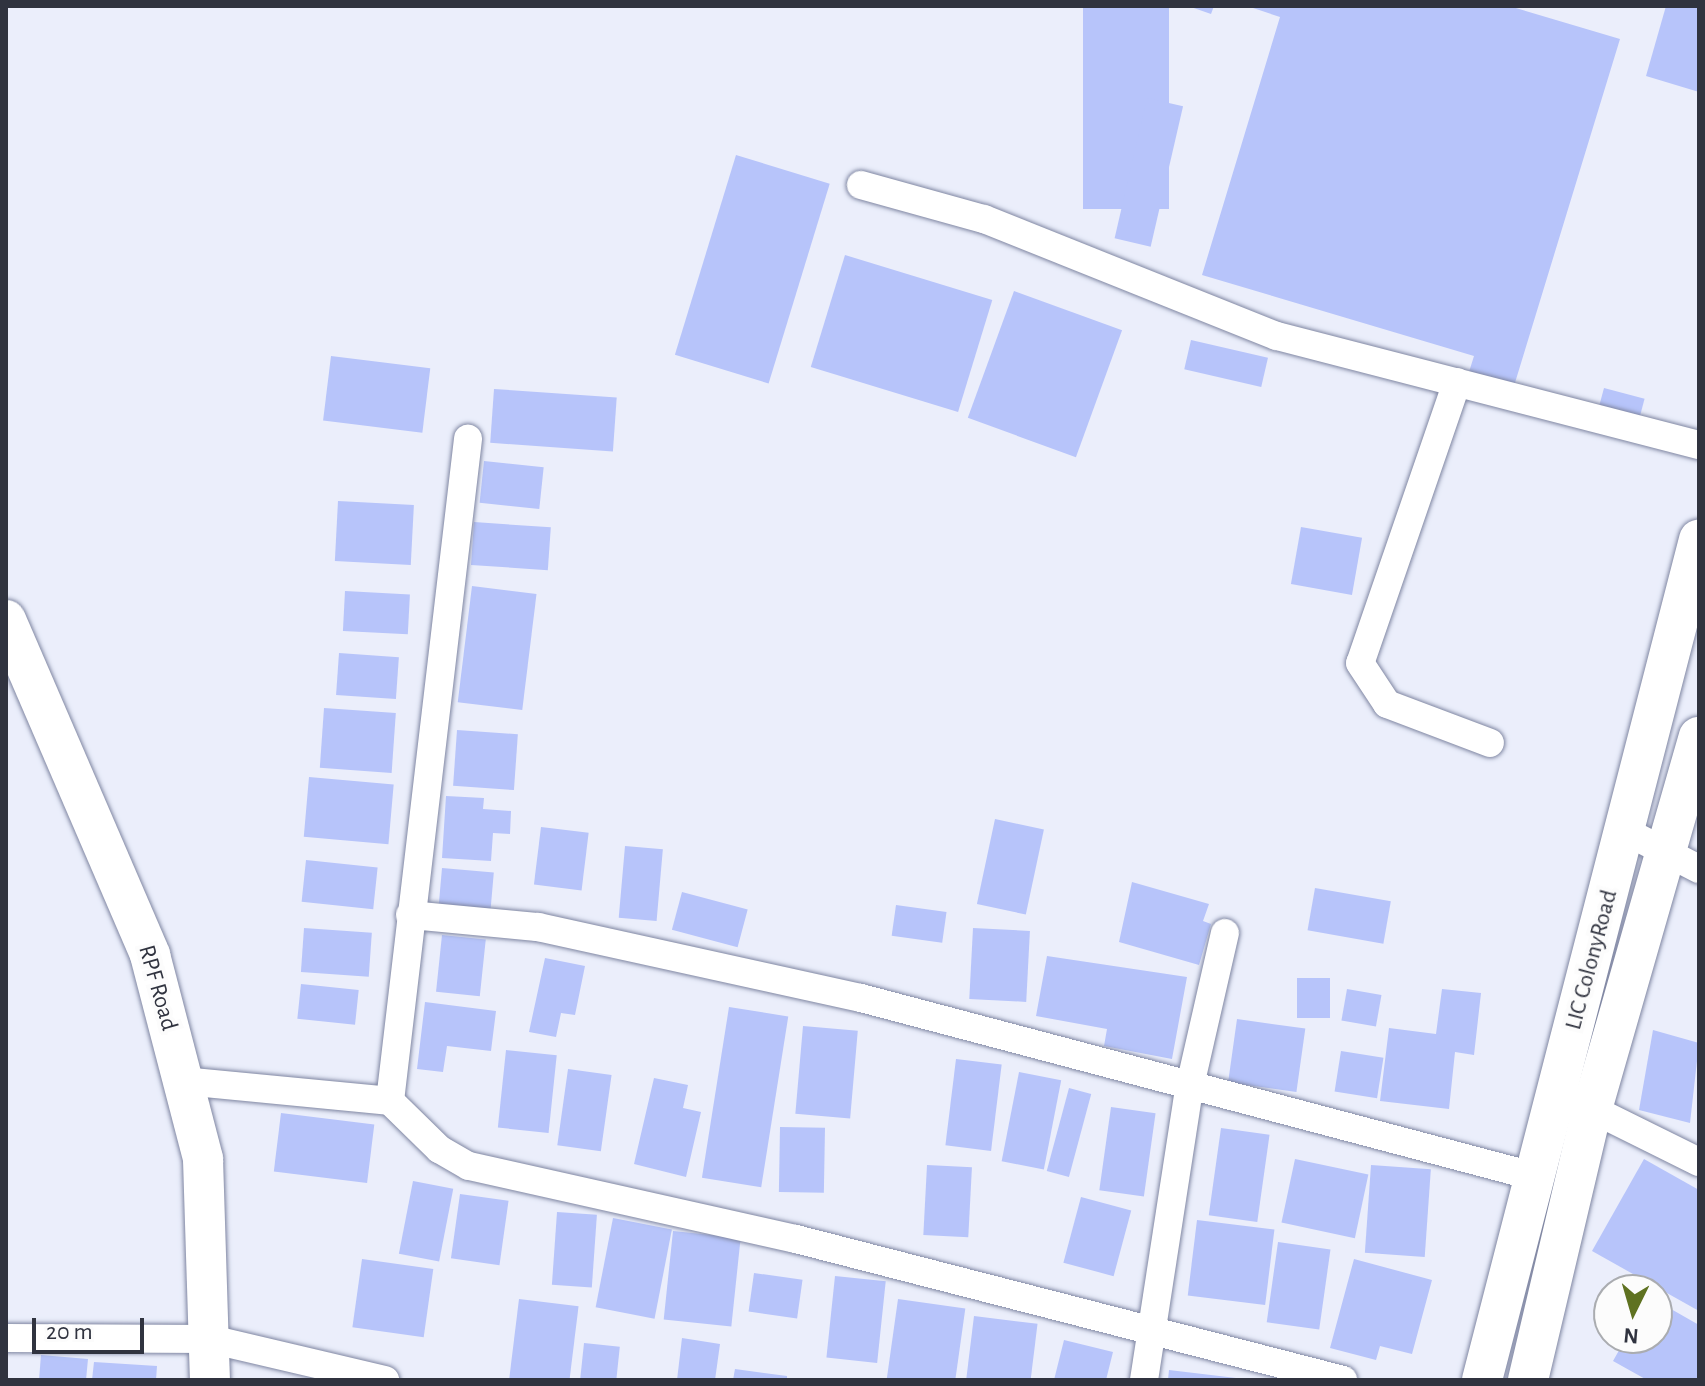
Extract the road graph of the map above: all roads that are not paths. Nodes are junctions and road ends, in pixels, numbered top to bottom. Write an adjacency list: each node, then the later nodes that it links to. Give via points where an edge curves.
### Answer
1 (861, 185): 2 (street, via 984,219 1277,336)
2 (1457, 382): 4 (street); 8 (street, via 1360,663 1387,704)
3 (468, 439): 11 (street)
4 (1699, 445)
5 (1699, 540): 9 (main road, LIC ColonyRoad)
6 (6, 620): 13 (main road, RPF Road, via 150,955)
7 (1699, 737): 10 (main road, LIC ColonyRoad)
8 (1490, 743)
9 (1627, 832): 10 (street); 18 (main road, LIC ColonyRoad)
10 (1685, 860): 16 (main road, LIC ColonyRoad)
11 (410, 915): 14 (street, via 538,927 829,991); 15 (street)
12 (1225, 933): 14 (street)
13 (183, 1081): 15 (street); 21 (main road, RPF Road, via 203,1159)
14 (1189, 1090): 18 (street); 19 (street)
15 (390, 1101): 19 (street, via 439,1149 469,1166)
16 (1592, 1109): 17 (street); 27 (main road, LIC ColonyRoad)
17 (1699, 1162)
18 (1533, 1176): 26 (main road, LIC ColonyRoad)
19 (1152, 1331): 24 (street); 25 (street)
20 (6, 1338): 21 (street)
21 (210, 1339): 22 (main road, RPF Road); 23 (street)
22 (210, 1380)
23 (385, 1380)
24 (1144, 1380)
25 (1343, 1380)
26 (1482, 1380)
27 (1528, 1380)

